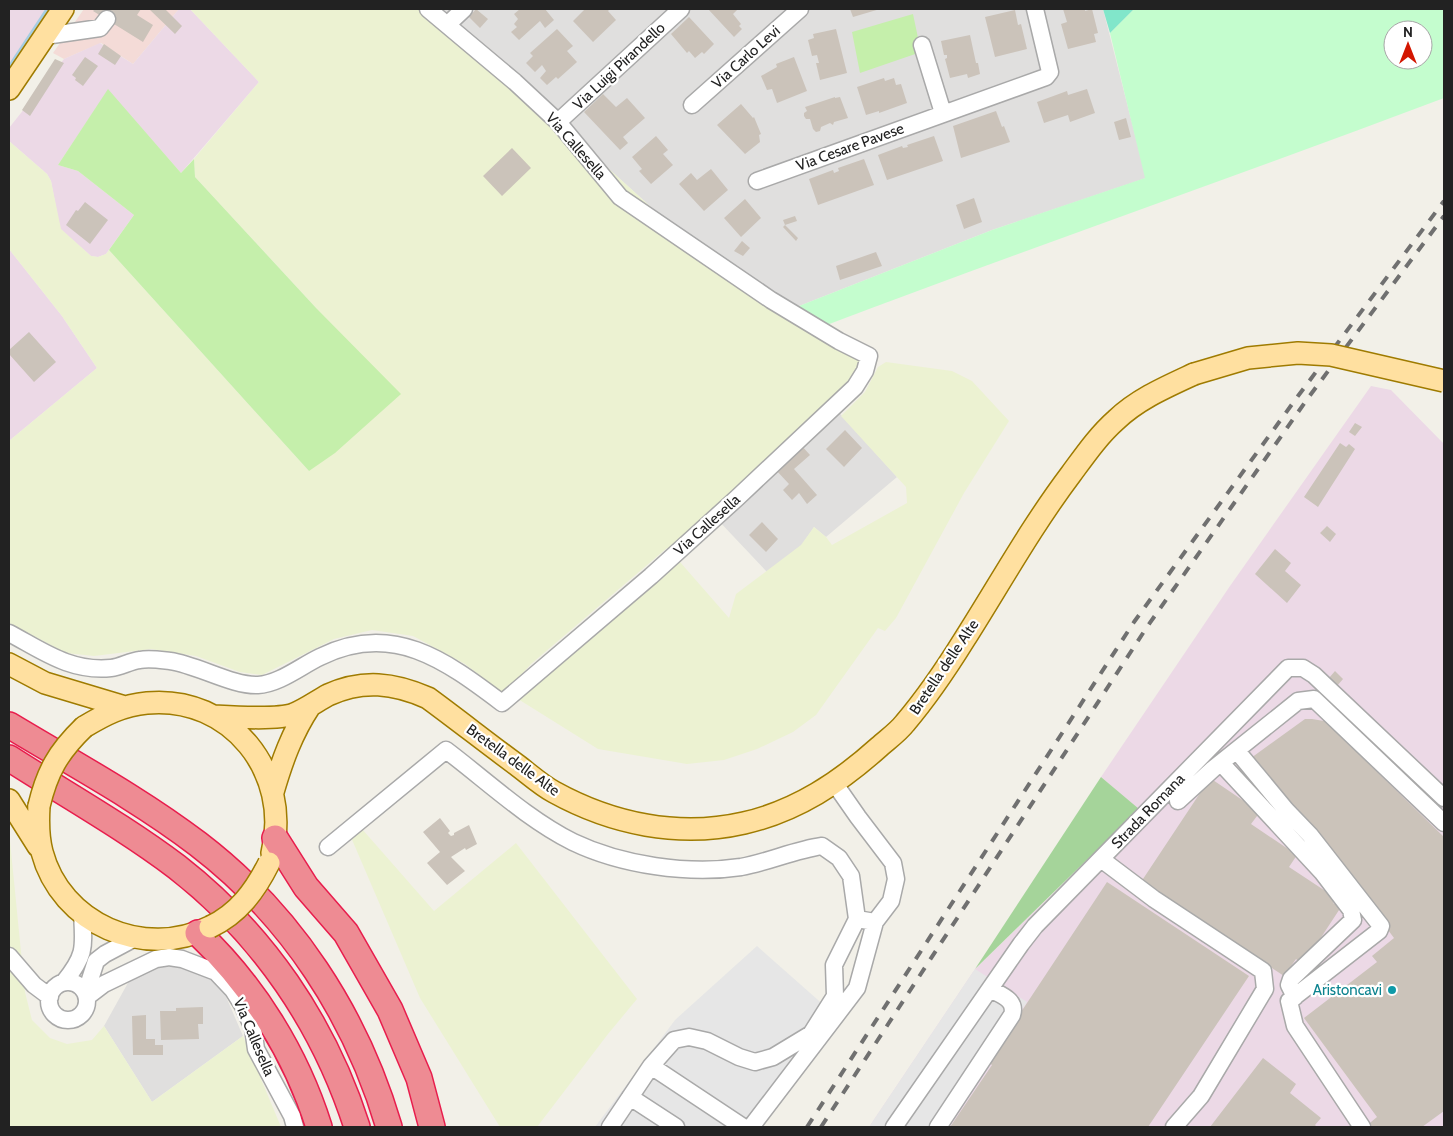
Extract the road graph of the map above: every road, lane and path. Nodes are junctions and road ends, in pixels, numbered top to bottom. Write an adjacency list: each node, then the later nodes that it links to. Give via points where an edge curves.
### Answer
1 (63, 9): 9 (main road)
2 (428, 9): 8 (street, Via Callesella)
3 (464, 9): 8 (street)
4 (681, 9): 14 (street, Via Luigi Pirandello)
5 (800, 9): 12 (street, Via Carlo Levi)
6 (1035, 9): 13 (street, Via Cesare Pavese, via 1050,72 1046,77)
7 (107, 19): 9 (street, via 100,28)
8 (447, 25): 14 (street, Via Callesella)
9 (45, 36): 11 (main road)
10 (922, 45): 13 (street)
11 (9, 89)
12 (692, 105)
13 (943, 113): 15 (street, Via Cesare Pavese)
14 (558, 122): 17 (street, Via Callesella, via 620,197 771,300 869,356 855,387 651,576 502,703 431,655 401,645 365,642 348,645 322,655 278,680 258,685 233,681 170,661 140,660 113,668 89,669 62,662)
15 (757, 180)
16 (1444, 381): 26 (main road, Bretella delle Alte, bridge, via 1331,355 1298,353 1248,358 1194,374 1132,405 1095,442 1057,492 938,681 904,724)
17 (9, 633)
18 (9, 664): 20 (main road, via 45,683)
19 (311, 705): 21 (main road, Bretella delle Alte, via 293,715); 26 (main road, Bretella delle Alte, via 329,695 365,685 386,684 407,689 428,698 551,791 605,816 635,824 663,828 724,828 760,820); 27 (main road, Bretella delle Alte, via 289,743)
20 (125, 707): 21 (main road, via 170,703); 34 (main road, bridge, via 84,728 53,763 39,806 38,830)
21 (214, 716): 27 (main road, via 251,748 267,774)
22 (9, 725): 53 (highway, via 167,822 212,855 256,895 302,950 333,996 362,1051)
23 (1237, 751): 25 (street); 31 (street, via 1298,701 1314,699); 47 (street, via 1381,926 1379,931)
24 (9, 758): 52 (highway, via 158,853 238,921 308,1015 336,1071)
25 (1221, 763): 30 (street); 47 (street, via 1303,850 1351,910 1353,920 1291,979)
26 (835, 784): 38 (street, via 893,863 896,879 891,901)
27 (273, 792): 32 (main road)
28 (1444, 798): 35 (street, Strada Romana, via 1314,674 1303,668 1288,668)
29 (9, 800): 34 (main road)
30 (1178, 801)
31 (1444, 822)
32 (276, 838): 39 (main road, bridge, via 258,886 241,906 221,922); 54 (highway, via 306,887 346,933 390,1010 419,1078)
33 (328, 847): 37 (street, via 446,750 500,793 572,841 630,861 658,866 741,867 822,846 839,858 852,876)
34 (42, 852): 36 (main road, via 52,878)
35 (1101, 859): 43 (street, Strada Romana, via 1035,926); 44 (street, via 1154,899 1263,971)
36 (82, 914): 40 (main road, via 110,931); 42 (street, via 83,951 80,961)
37 (856, 919): 38 (street); 48 (street, via 834,965 836,996 811,1034 773,1058 755,1062 739,1058 707,1041 689,1037 674,1040)
38 (875, 922): 58 (street, via 856,988)
39 (204, 930): 40 (main road, via 177,938); 51 (highway, via 272,1025 309,1095)
40 (135, 938): 45 (street, via 96,961)
41 (9, 956): 46 (street, via 34,985)
42 (64, 982): 45 (street, via 77,984); 46 (street)
43 (990, 989): 59 (street, Strada Romana); 60 (street, via 1010,1001 1012,1015)
44 (1265, 989): 47 (street, via 1280,999); 61 (street, via 1201,1096)
45 (86, 994): 46 (street, via 84,1013 66,1020 51,1010); 50 (street, Via Callesella, via 156,959 182,959 216,972 243,1006 253,1028 256,1049)
46 (50, 997)
47 (1292, 999): 62 (street, via 1295,1026)
48 (651, 1066): 49 (street); 57 (street)
49 (630, 1097): 55 (street); 56 (street)
50 (295, 1127)
51 (319, 1127)
52 (357, 1127)
53 (389, 1127)
54 (432, 1127)
55 (610, 1127)
56 (676, 1127)
57 (743, 1127)
58 (751, 1127)
59 (894, 1127)
60 (938, 1127)
61 (1174, 1127)
62 (1362, 1127)

